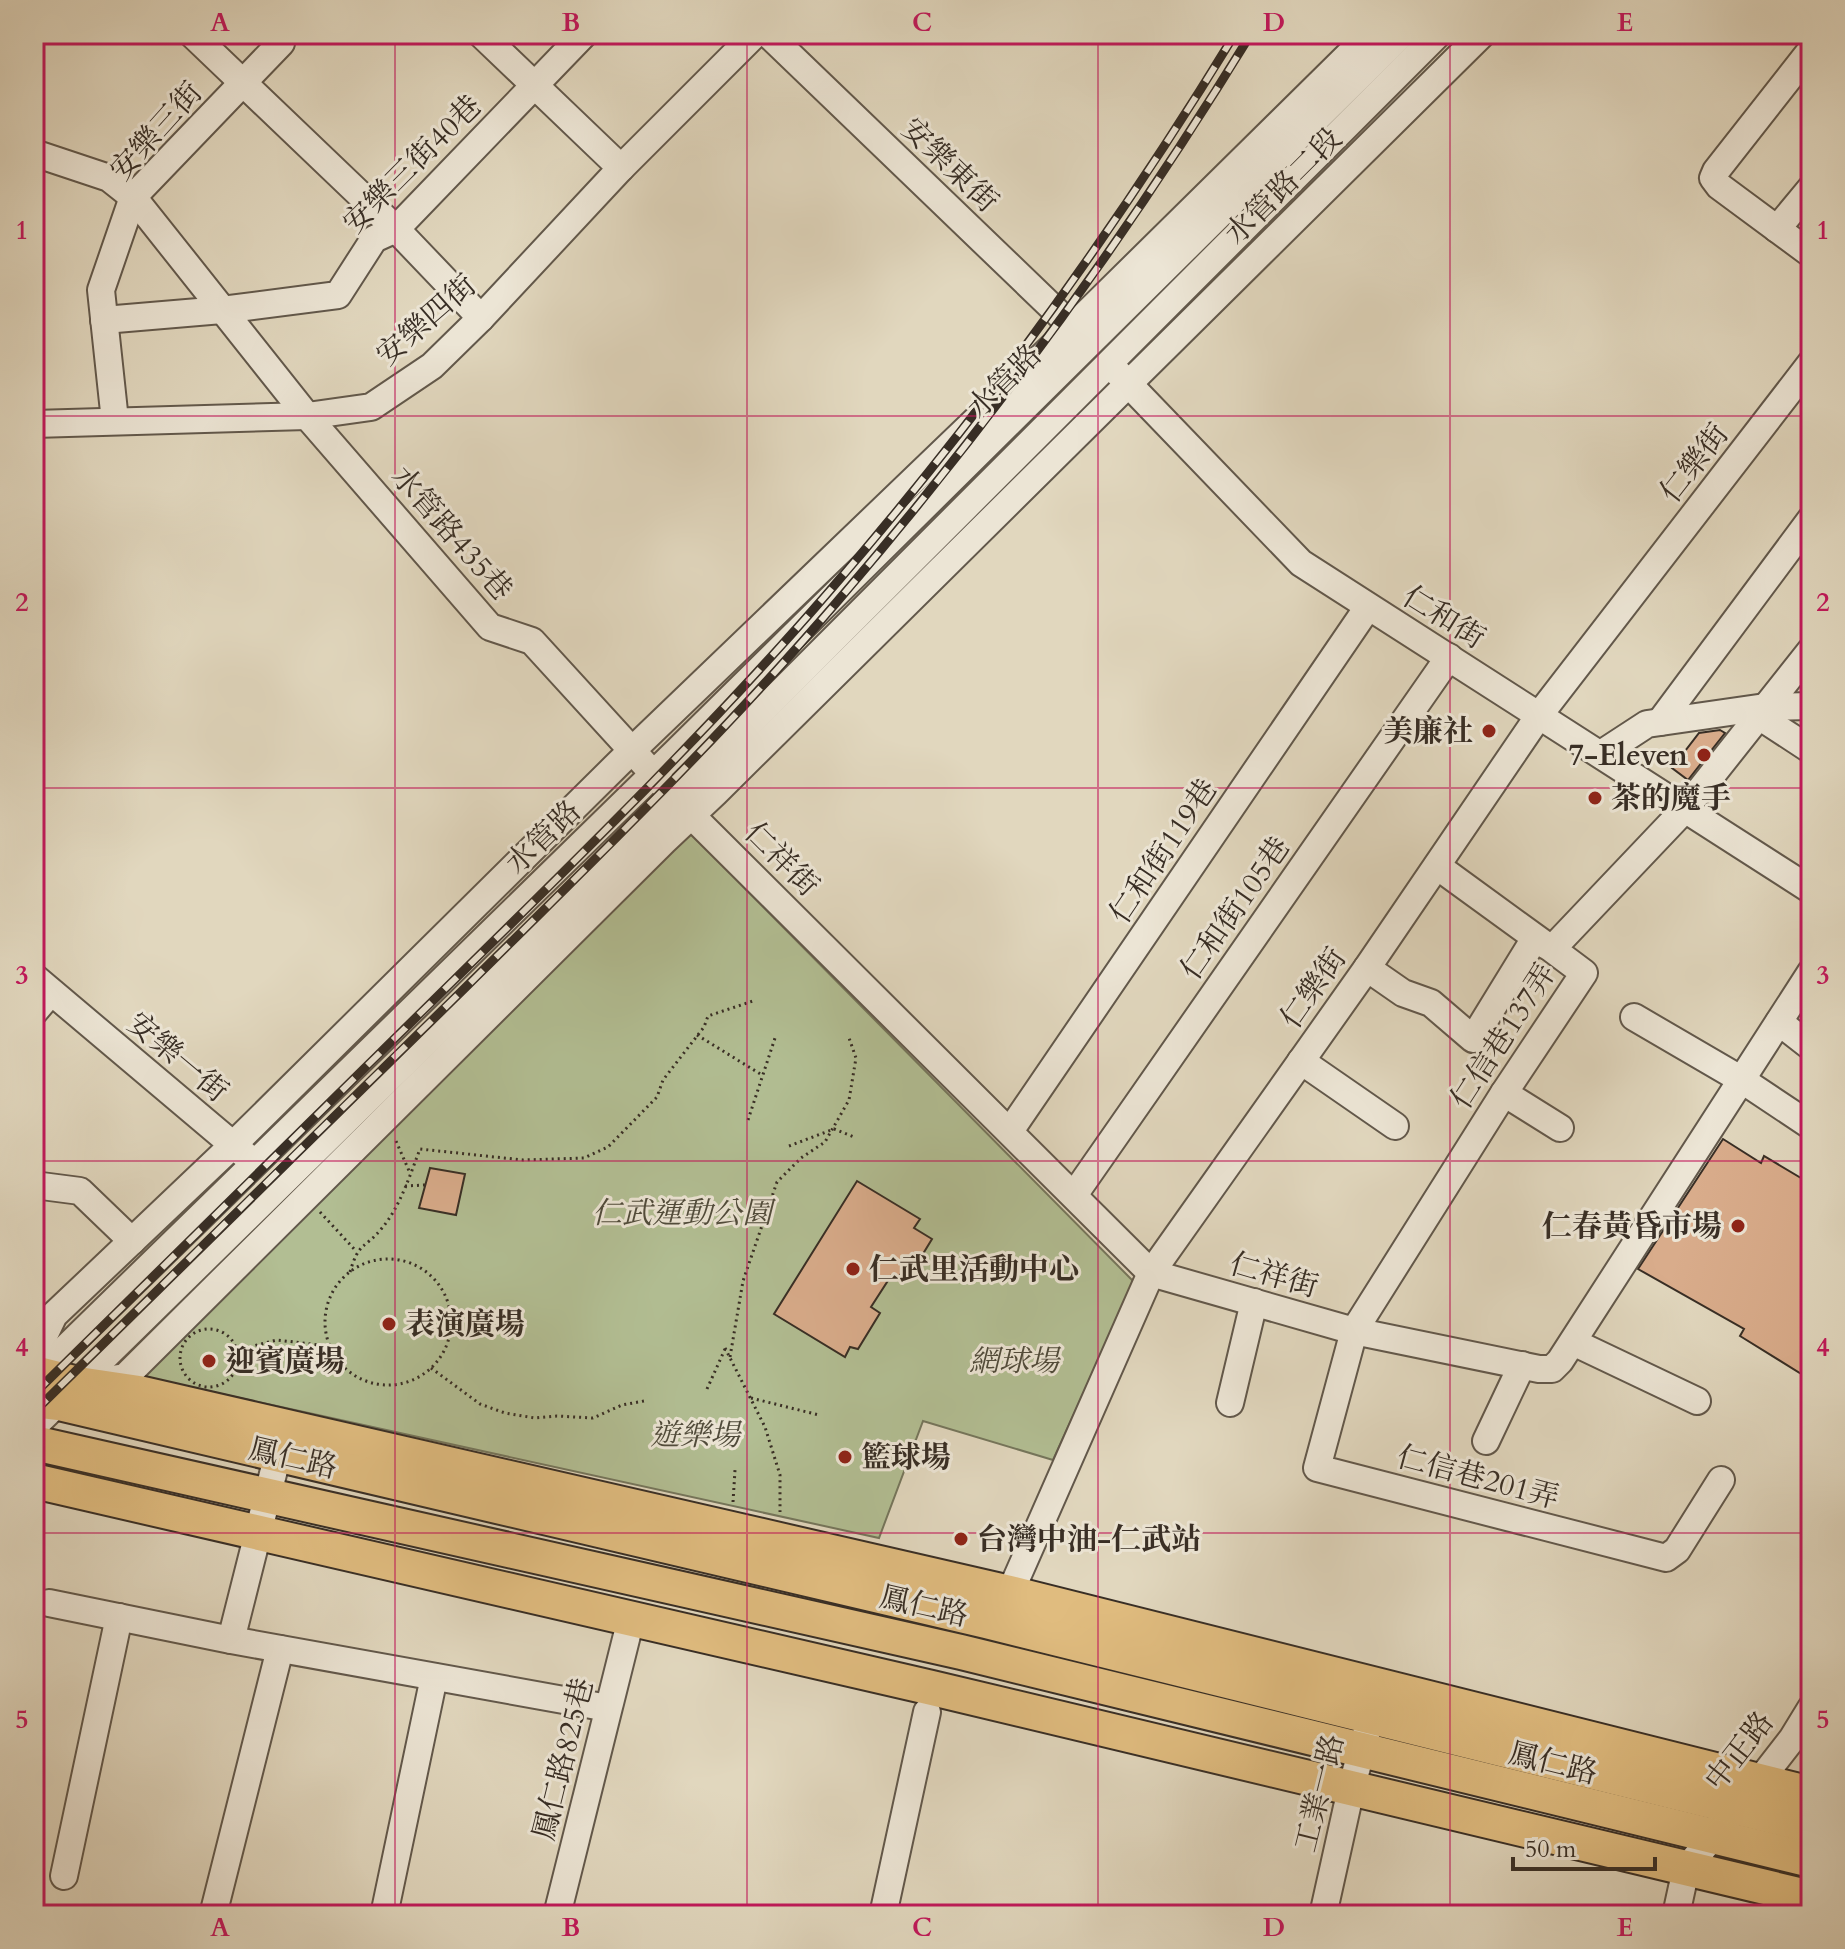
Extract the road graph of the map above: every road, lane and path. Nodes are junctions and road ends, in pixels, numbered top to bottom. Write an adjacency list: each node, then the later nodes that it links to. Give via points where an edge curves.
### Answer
1 (192, 34): 12 (street)
2 (481, 34): 13 (street)
3 (584, 34): 13 (street, 安樂三街40巷)
4 (755, 34): 15 (street, 安樂四街)
5 (768, 34): 24 (street, 安樂東街)
6 (1370, 34): 24 (street, 水管路二段)
7 (1402, 34): 24 (street, 水管路二段)
8 (1438, 34): 25 (street, 水管路二段)
9 (1482, 34): 27 (street, 水管路二段)
10 (281, 43): 12 (street, 安樂三街)
11 (1811, 50): 19 (street, via 1713,178)
12 (244, 82): 17 (street, 安樂三街); 18 (street)
13 (533, 87): 15 (street); 18 (street, 安樂三街40巷)
14 (34, 153): 17 (street, 水管路435巷, via 109,178)
15 (621, 168): 22 (street, 安樂四街)
16 (1811, 188): 19 (street)
17 (133, 197): 21 (street, 水管路435巷); 23 (street, 安樂三街, via 101,290)
18 (396, 229): 21 (street, 安樂三街40巷, via 374,239 338,295); 22 (street)
19 (1777, 229): 20 (street)
20 (1811, 254)
21 (222, 310): 23 (street, 安樂三街40巷); 28 (street, 水管路435巷)
22 (481, 318): 28 (street, 安樂四街, via 432,366 371,407)
23 (104, 320): 29 (street, 安樂三街)
24 (1080, 335): 25 (street, 仁和街); 40 (street, 水管路); 42 (street, 水管路)
25 (1109, 363): 27 (street, 仁和街); 43 (street, 水管路)
26 (1811, 363): 37 (street, 仁樂街)
27 (1129, 384): 32 (street, 仁和街, via 1301,563); 43 (street, 水管路)
28 (307, 416): 29 (street, 安樂四街); 40 (street, 水管路435巷, via 490,627 532,641)
29 (115, 421): 30 (street, 安樂四街)
30 (34, 424)
31 (1811, 519): 38 (street)
32 (1368, 607): 34 (street, 仁和街); 68 (street, 仁和街119巷)
33 (1811, 650): 36 (street, 仁信巷137弄)
34 (1449, 657): 37 (street, 仁和街); 79 (street, 仁和街105巷)
35 (1811, 706): 36 (street)
36 (1762, 712): 38 (street); 39 (street); 44 (street, 仁信巷137弄)
37 (1540, 714): 41 (street, 仁和街); 45 (street, 仁樂街)
38 (1660, 722): 41 (street, via 1647,724)
39 (1811, 750)
40 (631, 752): 42 (street, 水管路435巷); 71 (street, 水管路)
41 (1601, 754): 44 (street, 仁和街)
42 (653, 775): 43 (street, 水管路435巷); 73 (street, 水管路)
43 (683, 806): 68 (street, 仁祥街); 78 (street, 水管路); 93 (street, 水管路, via 125,1377)
44 (1685, 809): 46 (street, 仁和街); 47 (street, 仁信巷137弄)
45 (1437, 866): 47 (street); 48 (street, 仁樂街)
46 (1811, 890)
47 (1543, 944): 48 (street, via 1473,1039 1431,1003 1403,993); 62 (street, 仁信巷137弄, via 1584,973)
48 (1367, 968): 59 (street, 仁樂街)
49 (1811, 972): 54 (street, 仁祥街)
50 (43, 985): 52 (street); 71 (street, 安樂一街)
51 (753, 1001): 55 (path, via 708,1016)
52 (34, 1012)
53 (1634, 1017): 61 (street)
54 (1779, 1022): 58 (street); 61 (street, 仁祥街)
55 (697, 1035): 60 (path); 74 (path, via 667,1073 657,1097 608,1147 584,1158 523,1160 420,1149)
56 (776, 1035): 60 (path)
57 (848, 1035): 67 (path, via 856,1058 853,1084)
58 (1811, 1047)
59 (1301, 1061): 64 (street); 84 (street, 仁樂街)
60 (763, 1076): 63 (path)
61 (1742, 1080): 65 (street); 87 (street, 仁祥街)
62 (1504, 1093): 66 (street); 86 (street, 仁信巷137弄)
63 (748, 1120)
64 (1395, 1126)
65 (1811, 1126)
66 (1560, 1128)
67 (834, 1129): 69 (path); 72 (path); 90 (path, via 777,1182 743,1281)
68 (1010, 1131): 79 (street, 仁祥街)
69 (854, 1137)
70 (394, 1138): 74 (path)
71 (233, 1145): 73 (street, 安樂一街); 81 (street, 水管路)
72 (789, 1146)
73 (253, 1164): 78 (street, 安樂一街); 93 (street, 水管路)
74 (410, 1173): 77 (path)
75 (34, 1185): 81 (street, via 80,1191)
76 (425, 1185): 77 (path)
77 (405, 1186): 82 (path, via 383,1228)
78 (280, 1188): 93 (street, 水管路)
79 (1074, 1195): 84 (street, 仁祥街)
80 (312, 1203): 82 (path)
81 (132, 1241): 93 (street, 水管路, via 54,1315)
82 (356, 1251): 83 (path)
83 (350, 1272): 88 (path, via 327,1306); 92 (path, via 364,1264 396,1260 419,1268 438,1284 451,1314 450,1330)
84 (1151, 1273): 85 (street, 仁祥街); 111 (street, 仁樂街)
85 (1254, 1302): 86 (street, 仁祥街); 98 (street)
86 (1354, 1331): 91 (street, 仁祥街); 105 (street, 仁信巷201弄, via 1317,1468 1666,1558 1677,1550)
87 (1573, 1342): 91 (street, 仁祥街, via 1552,1369); 97 (street)
88 (329, 1346): 89 (path, via 277,1340); 92 (path, via 350,1373 380,1385 412,1381)
89 (238, 1350): 89 (path, via 236,1370 213,1388 193,1383 181,1367 181,1349 201,1330 227,1335)
90 (730, 1357): 94 (path, via 725,1348); 95 (path)
91 (1522, 1365): 101 (street)
92 (431, 1368): 96 (path, via 480,1404 535,1418 593,1418)
93 (43, 1379): 100 (street, 水管路); 103 (main road, 鳳仁路); 111 (main road, 鳳仁路, via 139,1393)
94 (707, 1389)
95 (751, 1398): 99 (path); 109 (path, via 780,1475)
96 (644, 1401)
97 (1697, 1401)
98 (1230, 1403)
99 (819, 1415)
100 (34, 1426)
101 (1486, 1441)
102 (34, 1443): 107 (main road, 鳳仁路)
103 (278, 1454): 107 (street); 115 (main road, 鳳仁路)
104 (735, 1470): 108 (path)
105 (1721, 1480)
106 (34, 1481): 110 (main road)
107 (267, 1496): 110 (street); 118 (main road, 鳳仁路)
108 (733, 1501)
109 (780, 1514)
110 (258, 1533): 114 (main road); 116 (street)
111 (1010, 1593): 115 (street, 仁樂街); 121 (main road, 鳳仁路)
112 (49, 1603): 113 (street)
113 (119, 1617): 116 (street); 133 (street)
114 (631, 1619): 120 (main road); 122 (street, 鳳仁路825巷)
115 (986, 1621): 118 (street, 仁樂街); 121 (main road, 鳳仁路)
116 (231, 1640): 117 (street)
117 (280, 1649): 119 (street); 135 (street)
118 (961, 1652): 120 (street, 仁樂街); 124 (main road, 鳳仁路)
119 (434, 1677): 122 (street); 136 (street)
120 (930, 1700): 126 (main road); 138 (street)
121 (1375, 1702): 124 (street, 工業一路); 125 (main road, 鳳仁路); 128 (main road, 鳳仁路)
122 (608, 1708): 137 (street, 鳳仁路825巷)
123 (1811, 1708): 125 (street, 中正路)
124 (1362, 1750): 126 (street, 工業一路); 130 (main road, 鳳仁路)
125 (1758, 1783): 127 (main road, 鳳仁路); 128 (street, 中正路)
126 (1351, 1789): 132 (main road); 139 (street, 工業一路)
127 (1811, 1794)
128 (1735, 1809): 129 (main road, 鳳仁路); 130 (street, 中正路)
129 (1811, 1826)
130 (1712, 1837): 131 (main road, 鳳仁路); 132 (street, 中正路)
131 (1811, 1860)
132 (1686, 1869): 134 (main road); 140 (street)
133 (64, 1876)
134 (1811, 1898)
135 (213, 1915)
136 (384, 1915)
137 (557, 1915)
138 (883, 1915)
139 (1323, 1915)
140 (1676, 1915)

